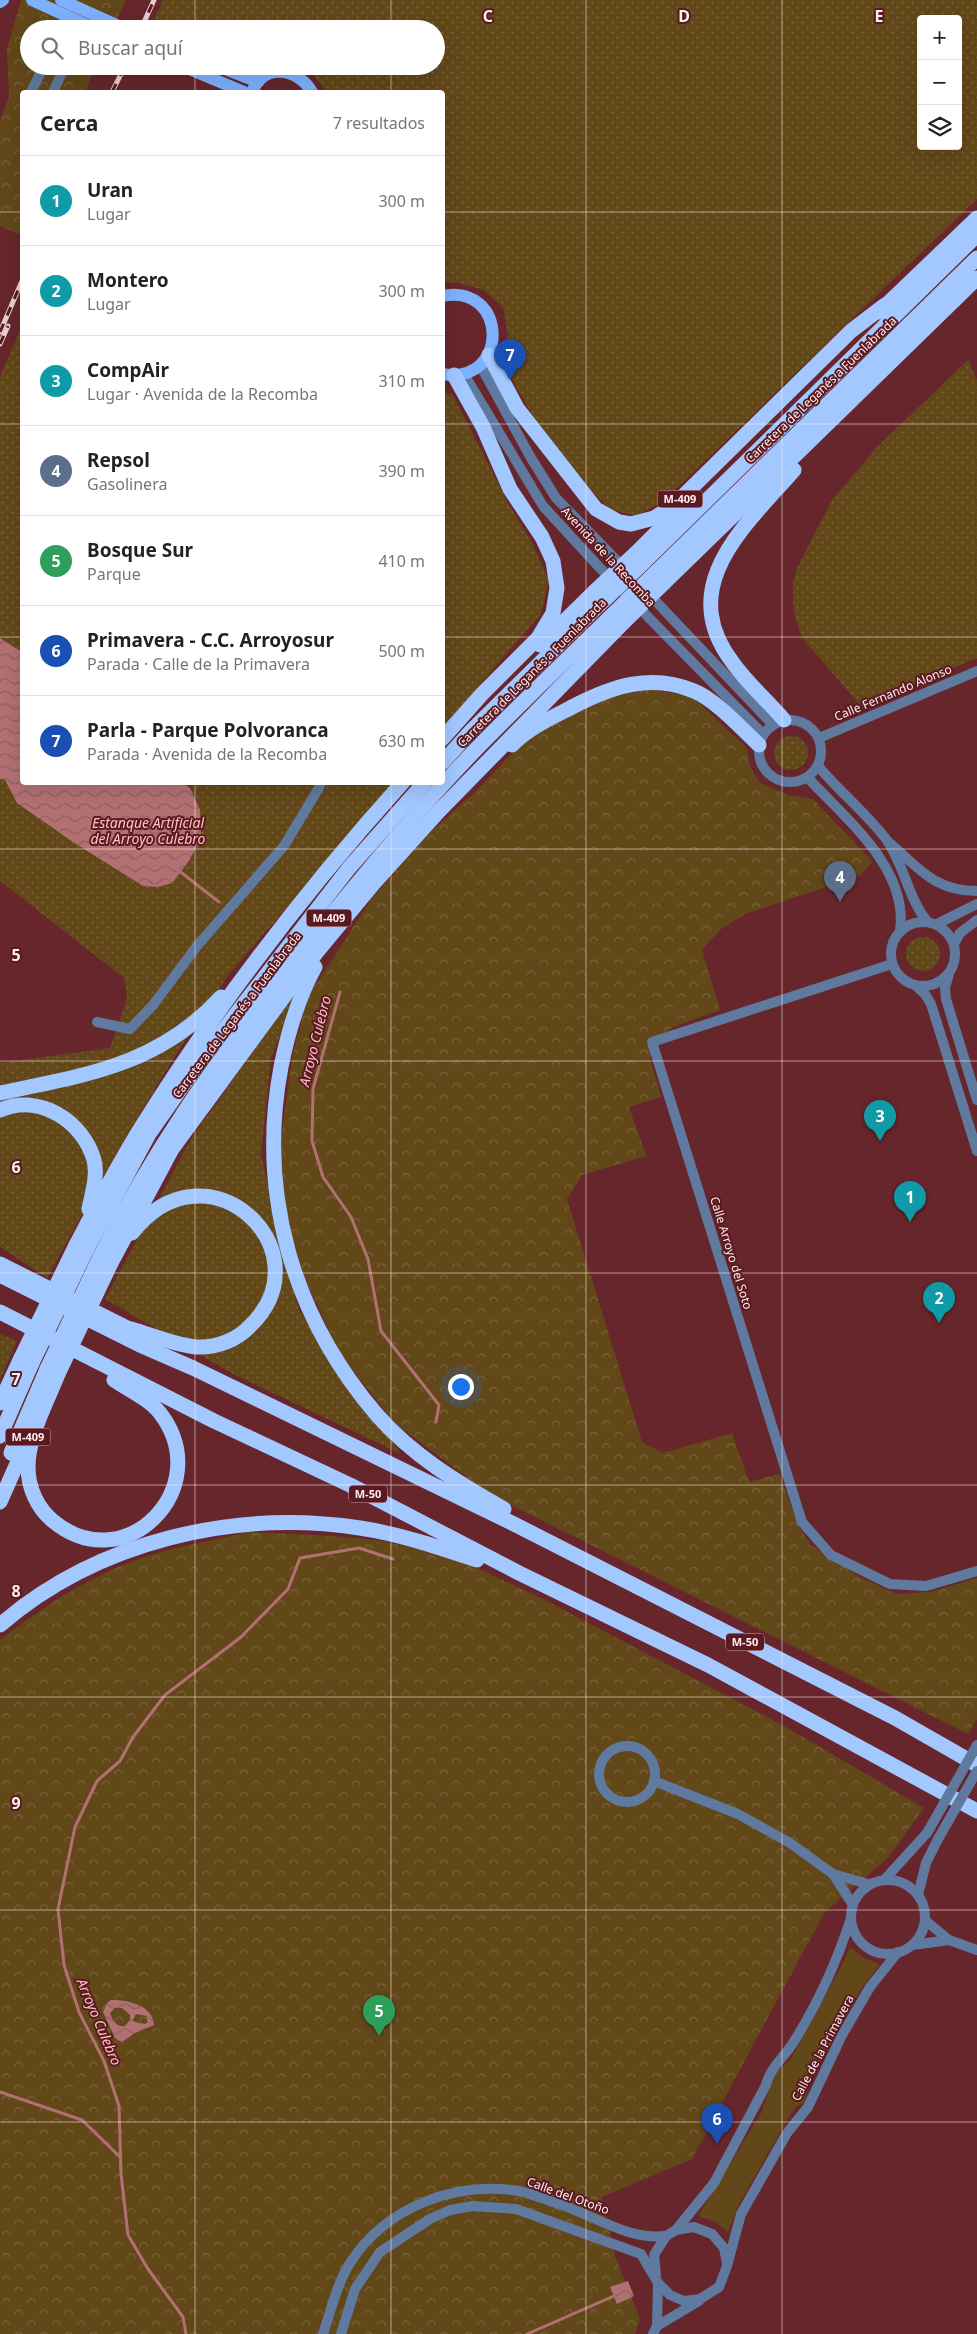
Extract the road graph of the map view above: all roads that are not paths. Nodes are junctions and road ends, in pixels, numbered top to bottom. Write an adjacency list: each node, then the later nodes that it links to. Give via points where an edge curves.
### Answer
1 (32, 0): 3 (main road)
2 (61, 0): 6 (main road)
3 (67, 16): 4 (street); 5 (main road)
4 (65, 20)
5 (74, 20)
6 (105, 20)
7 (40, 75): 14 (street)
8 (61, 75): 15 (street)
9 (203, 75): 16 (main road)
10 (233, 75): 13 (main road)
11 (270, 75): 13 (main road)
12 (296, 75): 17 (main road)
13 (255, 87)
14 (33, 90)
15 (54, 90)
16 (239, 90)
17 (310, 90)
18 (977, 218): 23 (highway, M-409)
19 (977, 235): 27 (highway, Carretera de Leganés a Fuenlabrada / M-409)
20 (977, 258): 28 (highway, Carretera de Leganés a Fuenlabrada / M-409)
21 (977, 278): 26 (highway, M-409)
22 (445, 296): 24 (main road, via 474,300 491,319 493,343)
23 (886, 305): 24 (highway, M-409, via 851,332 673,506 643,522 631,524 607,516 586,498 517,408); 27 (highway, M-409)
24 (485, 360): 25 (main road); 32 (street, Avenida de la Recomba, via 531,458 556,498)
25 (454, 374): 33 (highway, M-409, via 483,427 510,489 542,537 553,561 557,588 553,613 538,638); 36 (street, Avenida de la Recomba, via 543,506)
26 (853, 401): 28 (highway, M-409); 32 (highway, M-409, via 730,544 712,583 712,622 719,640 733,664)
27 (640, 558): 29 (highway, Carretera de Leganés a Fuenlabrada / M-409, bridge)
28 (660, 578): 30 (highway, Carretera de Leganés a Fuenlabrada / M-409, bridge)
29 (597, 598): 34 (highway, M-409); 37 (highway, Carretera de Leganés a Fuenlabrada / M-409)
30 (614, 623): 40 (highway, Carretera de Leganés a Fuenlabrada / M-409, via 479,746); 45 (highway, M-409)
31 (977, 671): 35 (street, Calle Fernando Alonso)
32 (778, 722): 35 (street, via 794,720 804,723); 36 (street)
33 (445, 737)
34 (445, 737)
35 (819, 738): 38 (street, via 822,752)
36 (761, 740): 39 (street, via 762,766 773,777 787,783); 45 (highway, M-409, via 696,691 648,681 618,686 548,720 517,741 470,789)
37 (445, 760)
38 (818, 766): 39 (street); 46 (street)
39 (808, 778): 53 (street, via 879,855 900,900)
40 (445, 784)
41 (320, 785): 59 (street, via 284,846 197,946 153,1005 130,1029)
42 (400, 785): 54 (highway, M-409, via 323,874)
43 (422, 785): 64 (highway, Carretera de Leganés a Fuenlabrada / M-409, via 349,868 204,1054 149,1134)
44 (444, 785): 66 (highway, Carretera de Leganés a Fuenlabrada / M-409, via 353,887 193,1097 139,1181)
45 (438, 811): 47 (highway, M-409)
46 (886, 840): 48 (street, via 929,879 946,887); 51 (street, via 918,911)
47 (374, 883): 66 (highway, M-409, via 316,953 172,1149); 82 (highway, via 320,959 306,983 293,1018 274,1116 274,1177 278,1211 299,1286 311,1314 326,1344 378,1415 438,1470 507,1511)
48 (977, 892)
49 (977, 904): 52 (street)
50 (977, 920): 55 (street, via 960,933)
51 (927, 922): 52 (street); 53 (street, via 908,925)
52 (937, 924): 55 (street)
53 (900, 931): 56 (street, via 891,946)
54 (269, 944): 60 (highway, via 200,1019 154,1050 134,1060 88,1074); 64 (highway, M-409, via 141,1127)
55 (954, 944): 57 (street, via 956,954)
56 (892, 964): 58 (street, via 897,974); 83 (street, Calle Arroyo del Soto, via 652,1042 802,1522 831,1555 890,1584 926,1586)
57 (949, 973): 58 (street, via 934,984); 61 (street, via 946,999)
58 (915, 985): 63 (street, via 931,1004)
59 (97, 1022)
60 (0, 1093)
61 (977, 1100)
62 (0, 1110): 64 (highway, via 7,1106 32,1105 56,1113 73,1124 89,1147 95,1180)
63 (977, 1152)
64 (81, 1248): 73 (highway, Carretera de Leganés a Fuenlabrada / M-409, bridge)
65 (0, 1257): 68 (highway)
66 (106, 1260): 72 (highway, via 149,1215 166,1204 194,1196 228,1202 246,1212 270,1245 274,1270 270,1294 259,1316 239,1336 222,1344 196,1347); 75 (highway, Carretera de Leganés a Fuenlabrada / M-409, bridge)
67 (0, 1264): 68 (highway)
68 (22, 1274): 72 (highway)
69 (0, 1275): 74 (highway, M-50)
70 (0, 1312): 78 (highway, M-50)
71 (0, 1322): 76 (highway)
72 (131, 1329): 74 (highway)
73 (27, 1361): 77 (highway, M-409); 79 (highway, Carretera de Leganés a Fuenlabrada / M-409)
74 (193, 1368): 82 (highway, M-50)
75 (53, 1371): 76 (highway, via 30,1451 31,1487 39,1505 60,1526 80,1536 100,1540 133,1534 155,1518 172,1492 178,1473 175,1441 159,1412); 80 (highway, Carretera de Leganés a Fuenlabrada / M-409); 81 (highway, M-409)
76 (109, 1376): 78 (highway)
77 (0, 1403)
78 (214, 1421): 84 (highway, M-50, via 350,1485)
79 (0, 1436)
80 (0, 1477)
81 (0, 1502)
82 (512, 1523): 87 (highway, M-50, via 895,1718)
83 (977, 1571)
84 (519, 1574): 85 (highway, via 414,1539 368,1529 306,1522 252,1524 200,1530 135,1548 52,1588); 90 (highway, M-50, via 708,1665)
85 (0, 1625)
86 (977, 1745): 92 (street, bridge, via 927,1833)
87 (977, 1765)
88 (977, 1771): 94 (street, bridge, via 926,1863)
89 (654, 1781): 89 (street, via 655,1770 650,1758 634,1747 621,1747 608,1754 599,1771 604,1791 621,1802 641,1799); 91 (street, via 738,1814 790,1843)
90 (977, 1812)
91 (833, 1874): 93 (street); 95 (street)
92 (885, 1879): 93 (street); 94 (street, via 904,1883)
93 (868, 1884): 95 (street)
94 (918, 1896): 97 (street)
95 (853, 1905): 96 (street)
96 (850, 1921): 101 (street, via 864,1946 875,1952); 102 (street, via 835,1964 792,2044 768,2074 766,2085 714,2183)
97 (926, 1921): 98 (street); 99 (street, via 920,1938)
98 (949, 1940): 99 (street); 100 (street)
99 (910, 1946): 101 (street)
100 (977, 1950)
101 (898, 1952): 104 (street, Calle de la Primavera, via 870,1987 842,2035 808,2107 787,2133 740,2214)
102 (676, 2230): 103 (street); 104 (street, via 694,2227 712,2234 724,2248)
103 (666, 2236): 105 (street, via 654,2255); 108 (street, Calle del Otoño, via 650,2238 630,2232 520,2191 493,2189 435,2197 420,2202 367,2240 350,2264)
104 (727, 2266): 106 (street, via 719,2287)
105 (657, 2280): 106 (street, via 670,2295 684,2300); 107 (street); 109 (street, via 641,2254 547,2218 510,2208 462,2208 430,2219 380,2252 355,2289)
106 (700, 2300): 107 (street)
107 (655, 2330)
108 (323, 2334)
109 (341, 2334)

